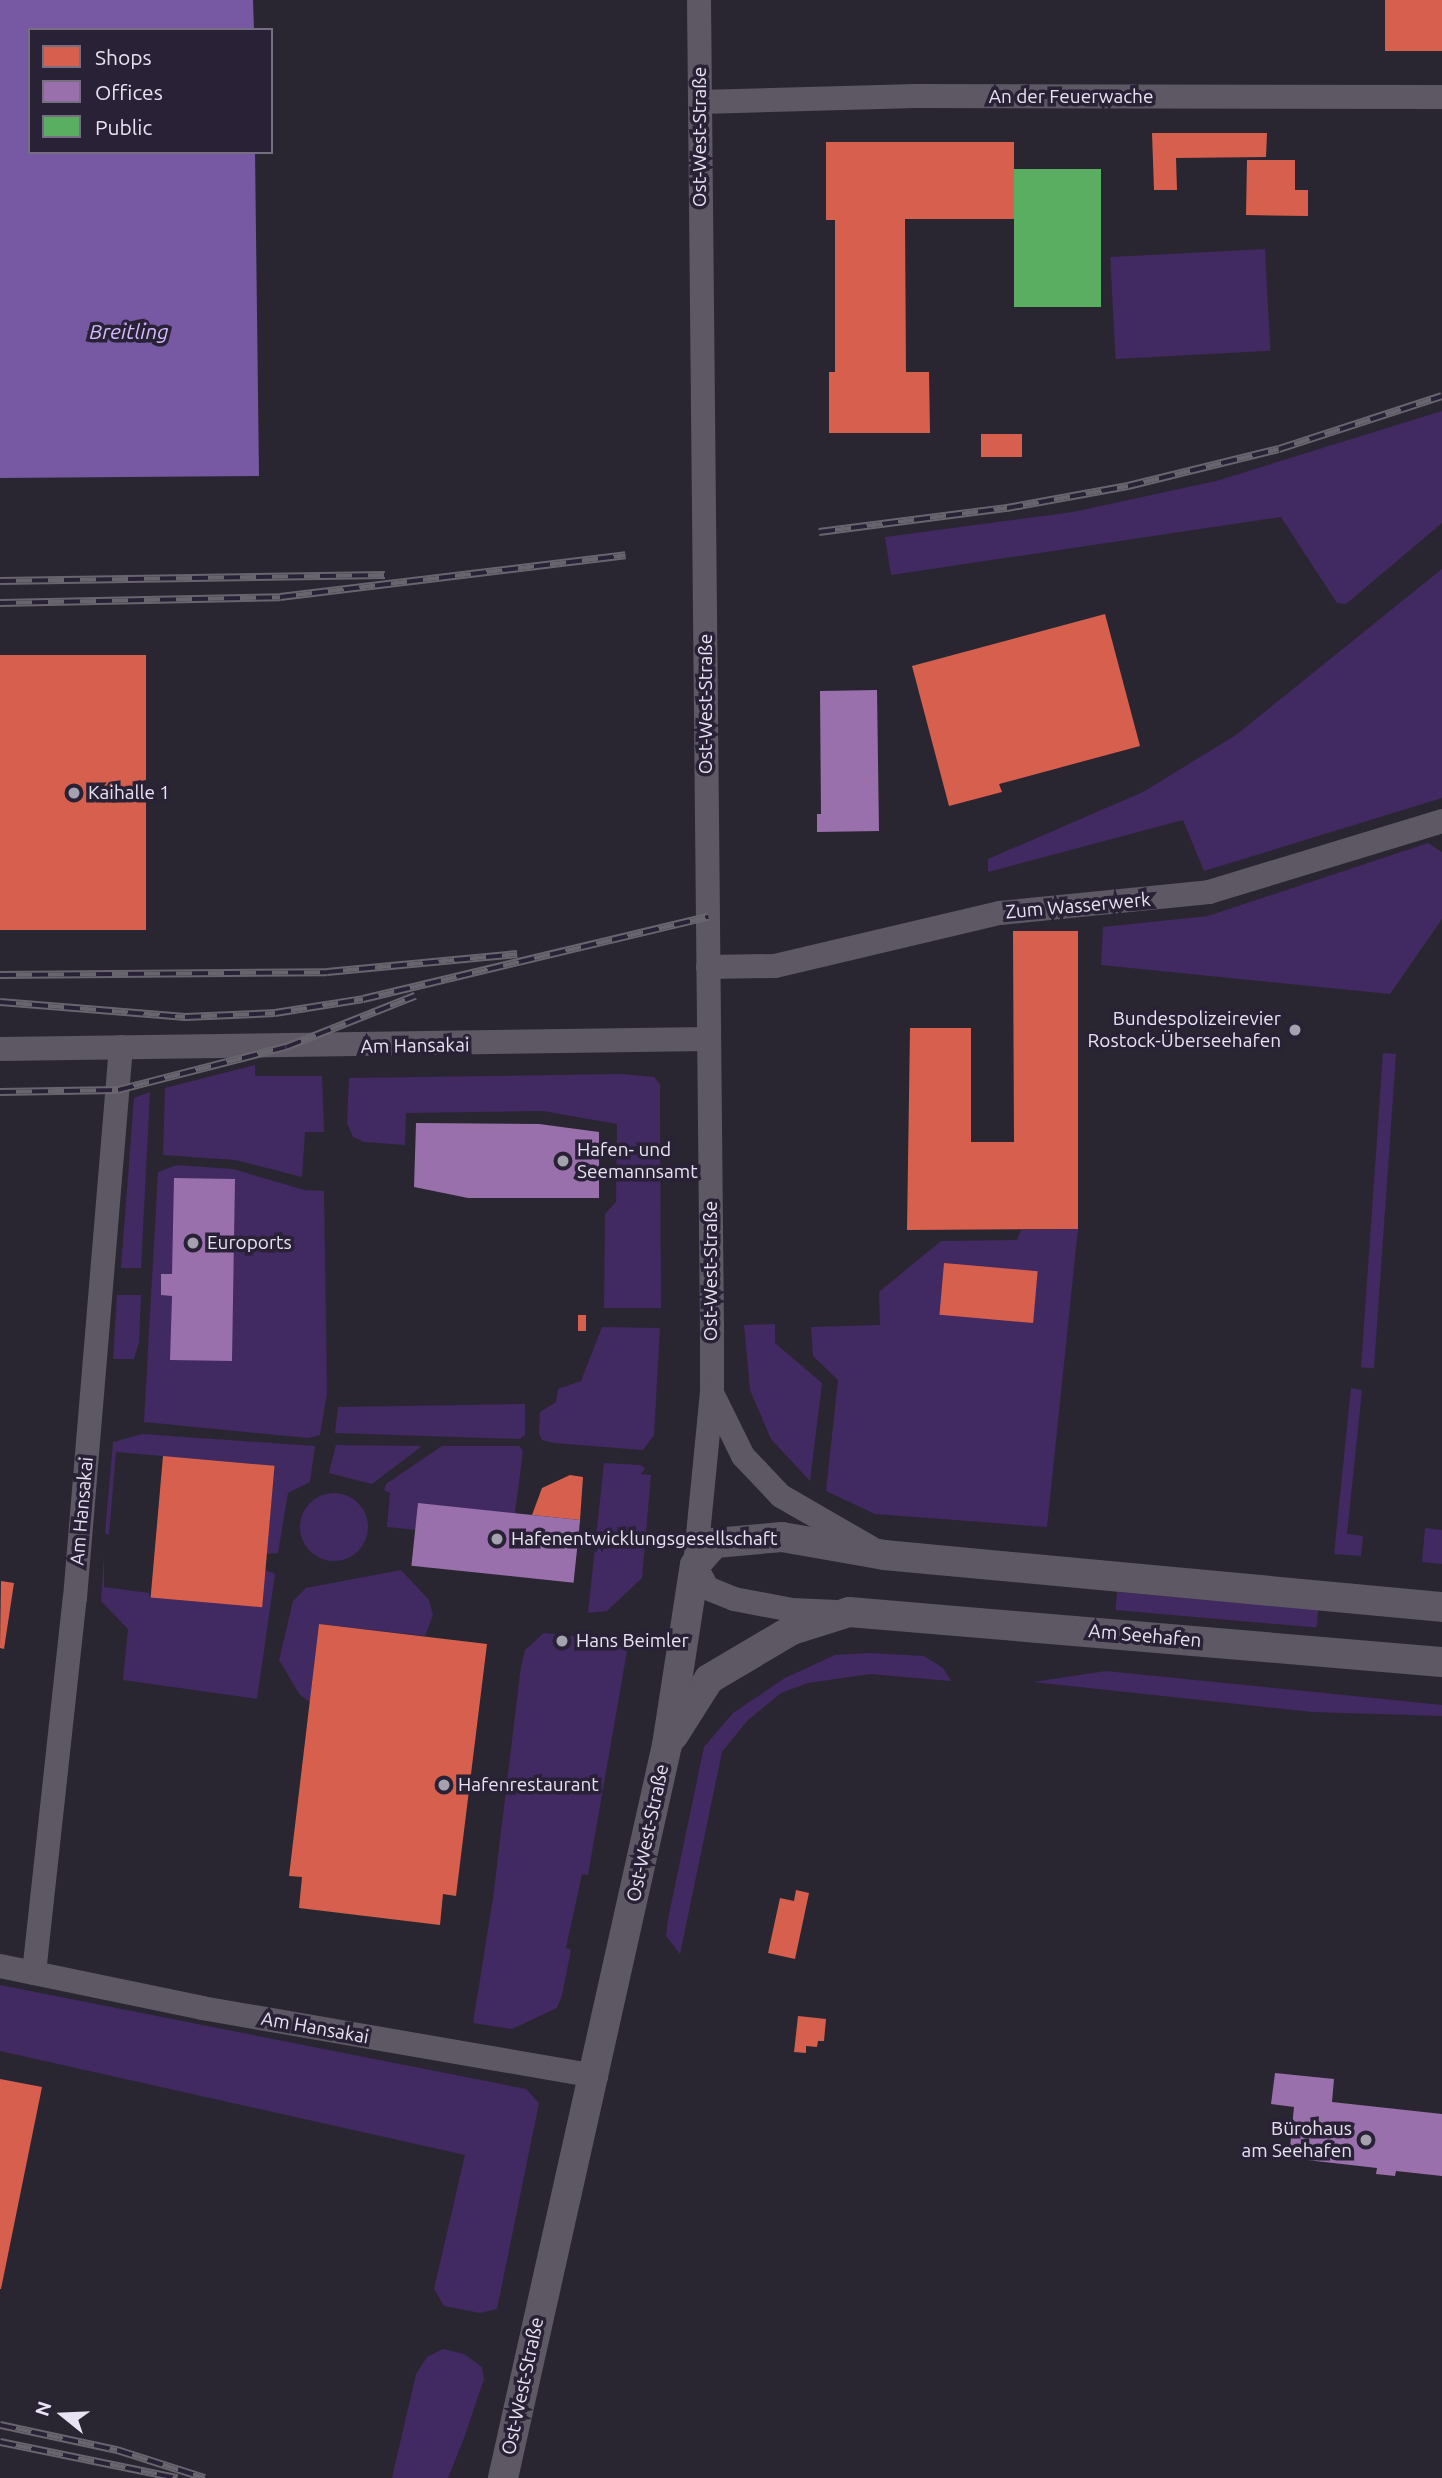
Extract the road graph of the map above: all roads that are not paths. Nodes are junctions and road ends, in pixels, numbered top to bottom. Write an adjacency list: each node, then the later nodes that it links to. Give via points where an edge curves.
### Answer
1 (699, 0): 3 (street, Ost-West-Straße)
2 (1442, 97): 3 (street, An der Feuerwache, via 916,96)
3 (700, 102): 5 (street, Ost-West-Straße)
4 (1442, 821): 5 (street, Zum Wasserwerk, via 1209,892 1000,913 775,966)
5 (708, 967): 6 (street, Ost-West-Straße)
6 (709, 1039): 7 (street, Am Hansakai); 9 (street, Ost-West-Straße)
7 (121, 1048): 8 (street, Am Hansakai); 17 (street, Am Hansakai, via 75,1598)
8 (0, 1049)
9 (712, 1392): 10 (street, via 743,1456 781,1496); 11 (street, Ost-West-Straße)
10 (884, 1555): 11 (street, via 782,1537 742,1537 715,1543); 12 (street)
11 (695, 1565): 13 (street, Am Seehafen, via 707,1588 734,1599 792,1610); 15 (street, Ost-West-Straße)
12 (1442, 1607)
13 (849, 1612): 14 (street, Am Seehafen); 15 (street, Am Seehafen, via 792,1629 709,1679)
14 (1442, 1662)
15 (667, 1745): 18 (street, Ost-West-Straße)
16 (0, 1966): 17 (street, Am Hansakai)
17 (34, 1973): 18 (street, Am Hansakai, via 202,2008)
18 (596, 2076): 19 (street, Ost-West-Straße)
19 (503, 2478)

